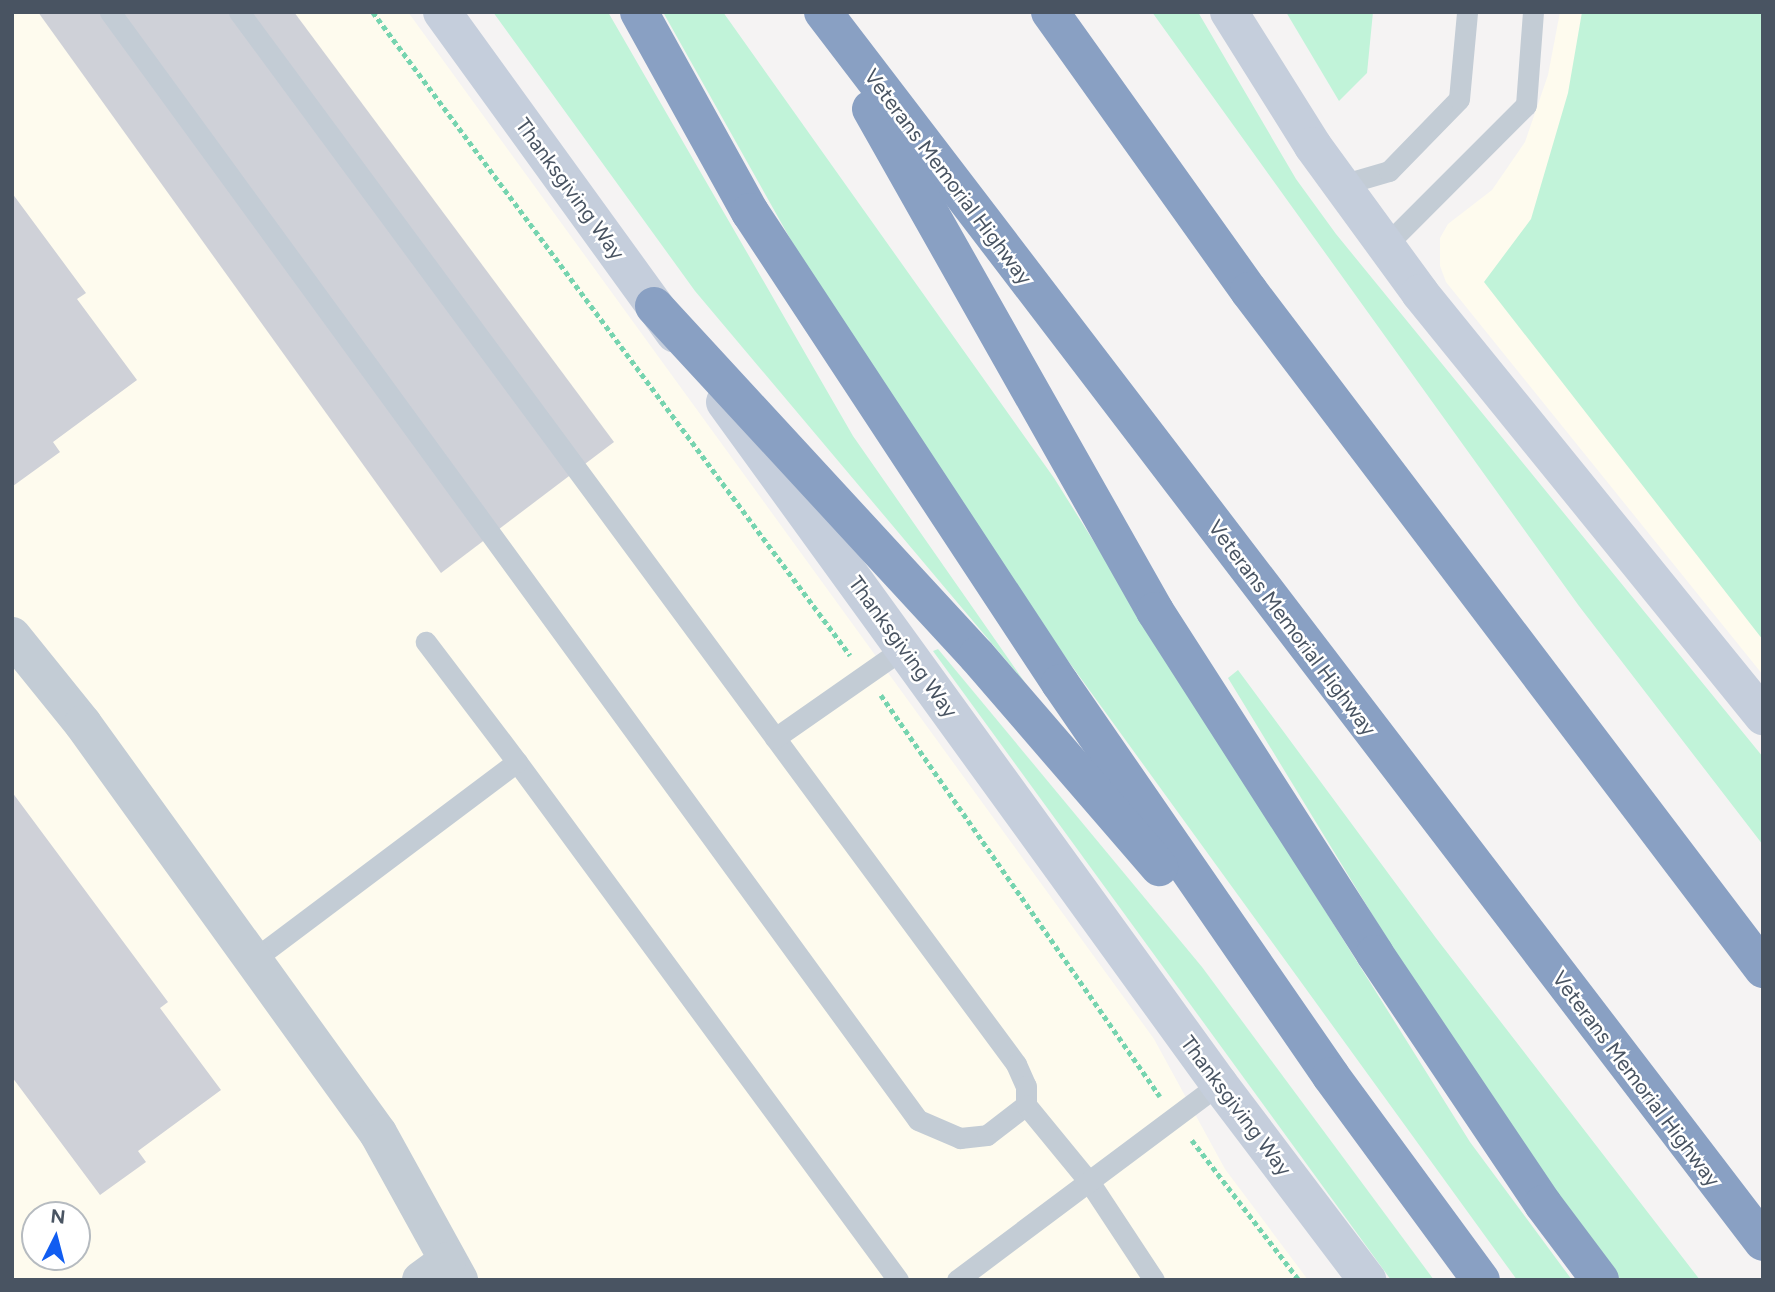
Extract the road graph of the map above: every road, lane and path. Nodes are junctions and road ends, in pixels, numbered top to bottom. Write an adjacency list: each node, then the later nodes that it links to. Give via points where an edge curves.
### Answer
1 (110, 12): 26 (lane, via 918,1120 960,1138 986,1135)
2 (239, 12): 20 (lane)
3 (373, 12): 18 (path)
4 (442, 12): 14 (main road, Thanksgiving Way)
5 (639, 12): 24 (highway, via 750,212 1060,683)
6 (817, 12): 38 (highway, via 1155,611 1382,965 1543,1204)
7 (823, 12): 29 (highway, Veterans Memorial Highway)
8 (1051, 12): 23 (highway, via 1249,291)
9 (1229, 12): 12 (main road)
10 (1467, 12): 12 (lane, via 1459,99 1389,171)
11 (1533, 12): 13 (lane, via 1526,106)
12 (1341, 185): 13 (main road)
13 (1385, 246): 19 (main road)
14 (654, 306): 17 (main road, Thanksgiving Way); 24 (highway, via 1073,764)
15 (12, 636): 22 (street, via 83,724)
16 (426, 642): 21 (lane)
17 (904, 648): 18 (lane); 25 (main road, Thanksgiving Way)
18 (867, 677): 20 (lane); 27 (path)
19 (1763, 716)
20 (775, 737): 26 (lane, via 1016,1064 1026,1086)
21 (517, 762): 22 (lane); 32 (lane)
22 (253, 960): 31 (street, via 378,1133)
23 (1763, 969)
24 (1331, 1076): 37 (highway)
25 (1219, 1084): 27 (lane); 36 (main road, Thanksgiving Way)
26 (1026, 1105): 28 (lane)
27 (1175, 1118): 28 (lane); 35 (path)
28 (1090, 1183): 30 (lane); 33 (lane)
29 (1763, 1242)
30 (1137, 1270): 34 (lane)
31 (443, 1274)
32 (898, 1280)
33 (957, 1280)
34 (1154, 1280)
35 (1299, 1280)
36 (1367, 1280)
37 (1481, 1280)
38 (1601, 1280)

